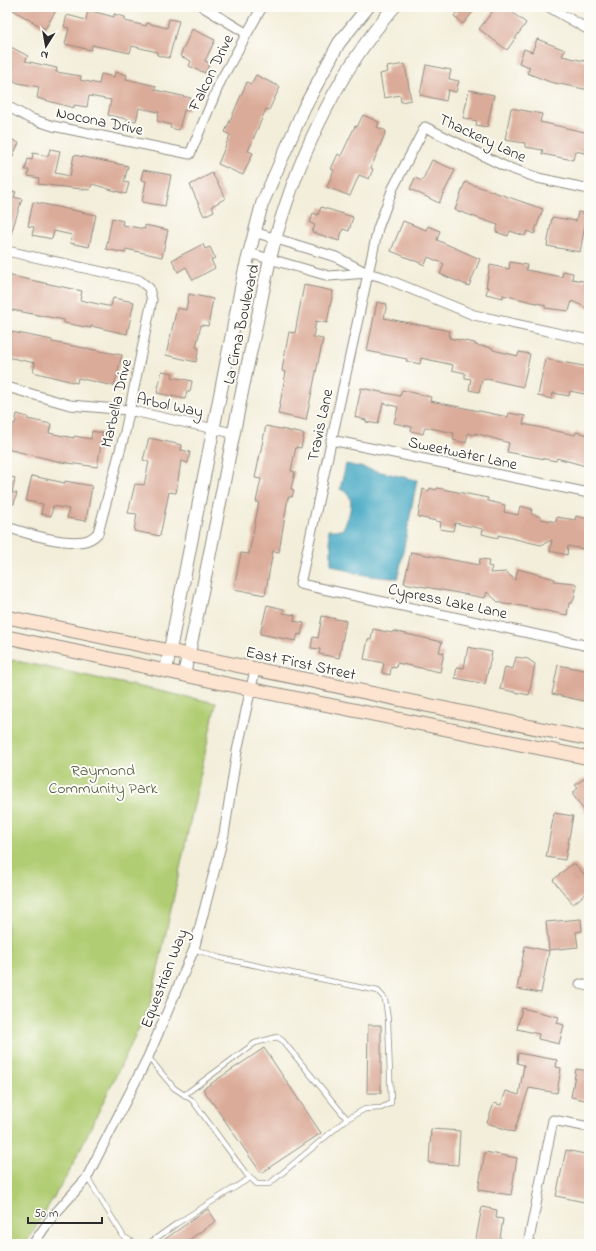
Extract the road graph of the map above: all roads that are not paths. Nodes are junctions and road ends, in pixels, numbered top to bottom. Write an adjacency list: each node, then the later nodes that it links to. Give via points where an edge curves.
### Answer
1 (203, 7): 7 (street)
2 (262, 7): 7 (street, Falcon Drive)
3 (368, 7): 11 (street, La Cima Boulevard, via 339,43 304,108 262,204)
4 (549, 7): 6 (street)
5 (390, 8): 12 (street, La Cima Boulevard, via 346,73 320,123 292,187)
6 (589, 30)
7 (246, 33): 9 (street, Falcon Drive, via 211,100)
8 (7, 106): 9 (street, Nocona Drive, via 29,118 53,126)
9 (190, 154)
10 (589, 189): 16 (street, Thackery Lane, via 538,178 504,166 425,127 393,188 378,228)
11 (254, 232): 12 (street); 14 (street, La Cima Boulevard)
12 (275, 238): 15 (street, La Cima Boulevard); 16 (street, via 336,256)
13 (7, 251): 19 (street, Marbella Drive, via 136,279 147,286 151,294 151,303)
14 (249, 253): 15 (street); 20 (street, La Cima Boulevard)
15 (271, 259): 16 (street, via 329,276); 21 (street, La Cima Boulevard)
16 (367, 273): 17 (street, via 474,315); 22 (street, Travis Lane)
17 (589, 340)
18 (7, 387): 19 (street, Arbol Way, via 70,405)
19 (129, 410): 20 (street, Arbol Way); 24 (street, Marbella Drive, via 100,526 93,538 83,541 47,537)
20 (214, 429): 21 (street, Arbol Way); 29 (street, La Cima Boulevard)
21 (233, 433): 30 (street, La Cima Boulevard)
22 (331, 440): 23 (street, Sweetwater Lane); 25 (street, Travis Lane)
23 (589, 493)
24 (7, 527)
25 (300, 584): 28 (street, Cypress Lake Lane)
26 (7, 617): 29 (main road, East First Street)
27 (7, 637): 31 (main road)
28 (589, 646)
29 (169, 650): 30 (main road, East First Street); 31 (street, La Cima Boulevard)
30 (189, 655): 32 (main road, East First Street); 33 (street, La Cima Boulevard)
31 (166, 670): 33 (main road)
32 (255, 670): 34 (street, Equestrian Way); 35 (main road, East First Street)
33 (184, 674): 34 (main road)
34 (250, 689): 36 (main road); 37 (street, Equestrian Way, via 224,834)
35 (589, 739)
36 (589, 758)
37 (194, 949): 38 (street, Equestrian Way); 40 (lane, via 220,958 378,991 385,999 388,1020 391,1103 381,1108 365,1109)
38 (148, 1057): 39 (lane, via 174,1088); 42 (street, Equestrian Way)
39 (184, 1094): 40 (lane, via 255,1043 277,1037); 43 (lane, via 192,1100)
40 (347, 1119): 43 (lane, via 269,1184 257,1184)
41 (589, 1127): 47 (street, via 553,1120)
42 (87, 1177): 44 (street, Equestrian Way, via 52,1217); 45 (lane, via 124,1237)
43 (250, 1178): 46 (lane)
44 (33, 1244)
45 (136, 1244)
46 (148, 1244)
47 (528, 1244)

